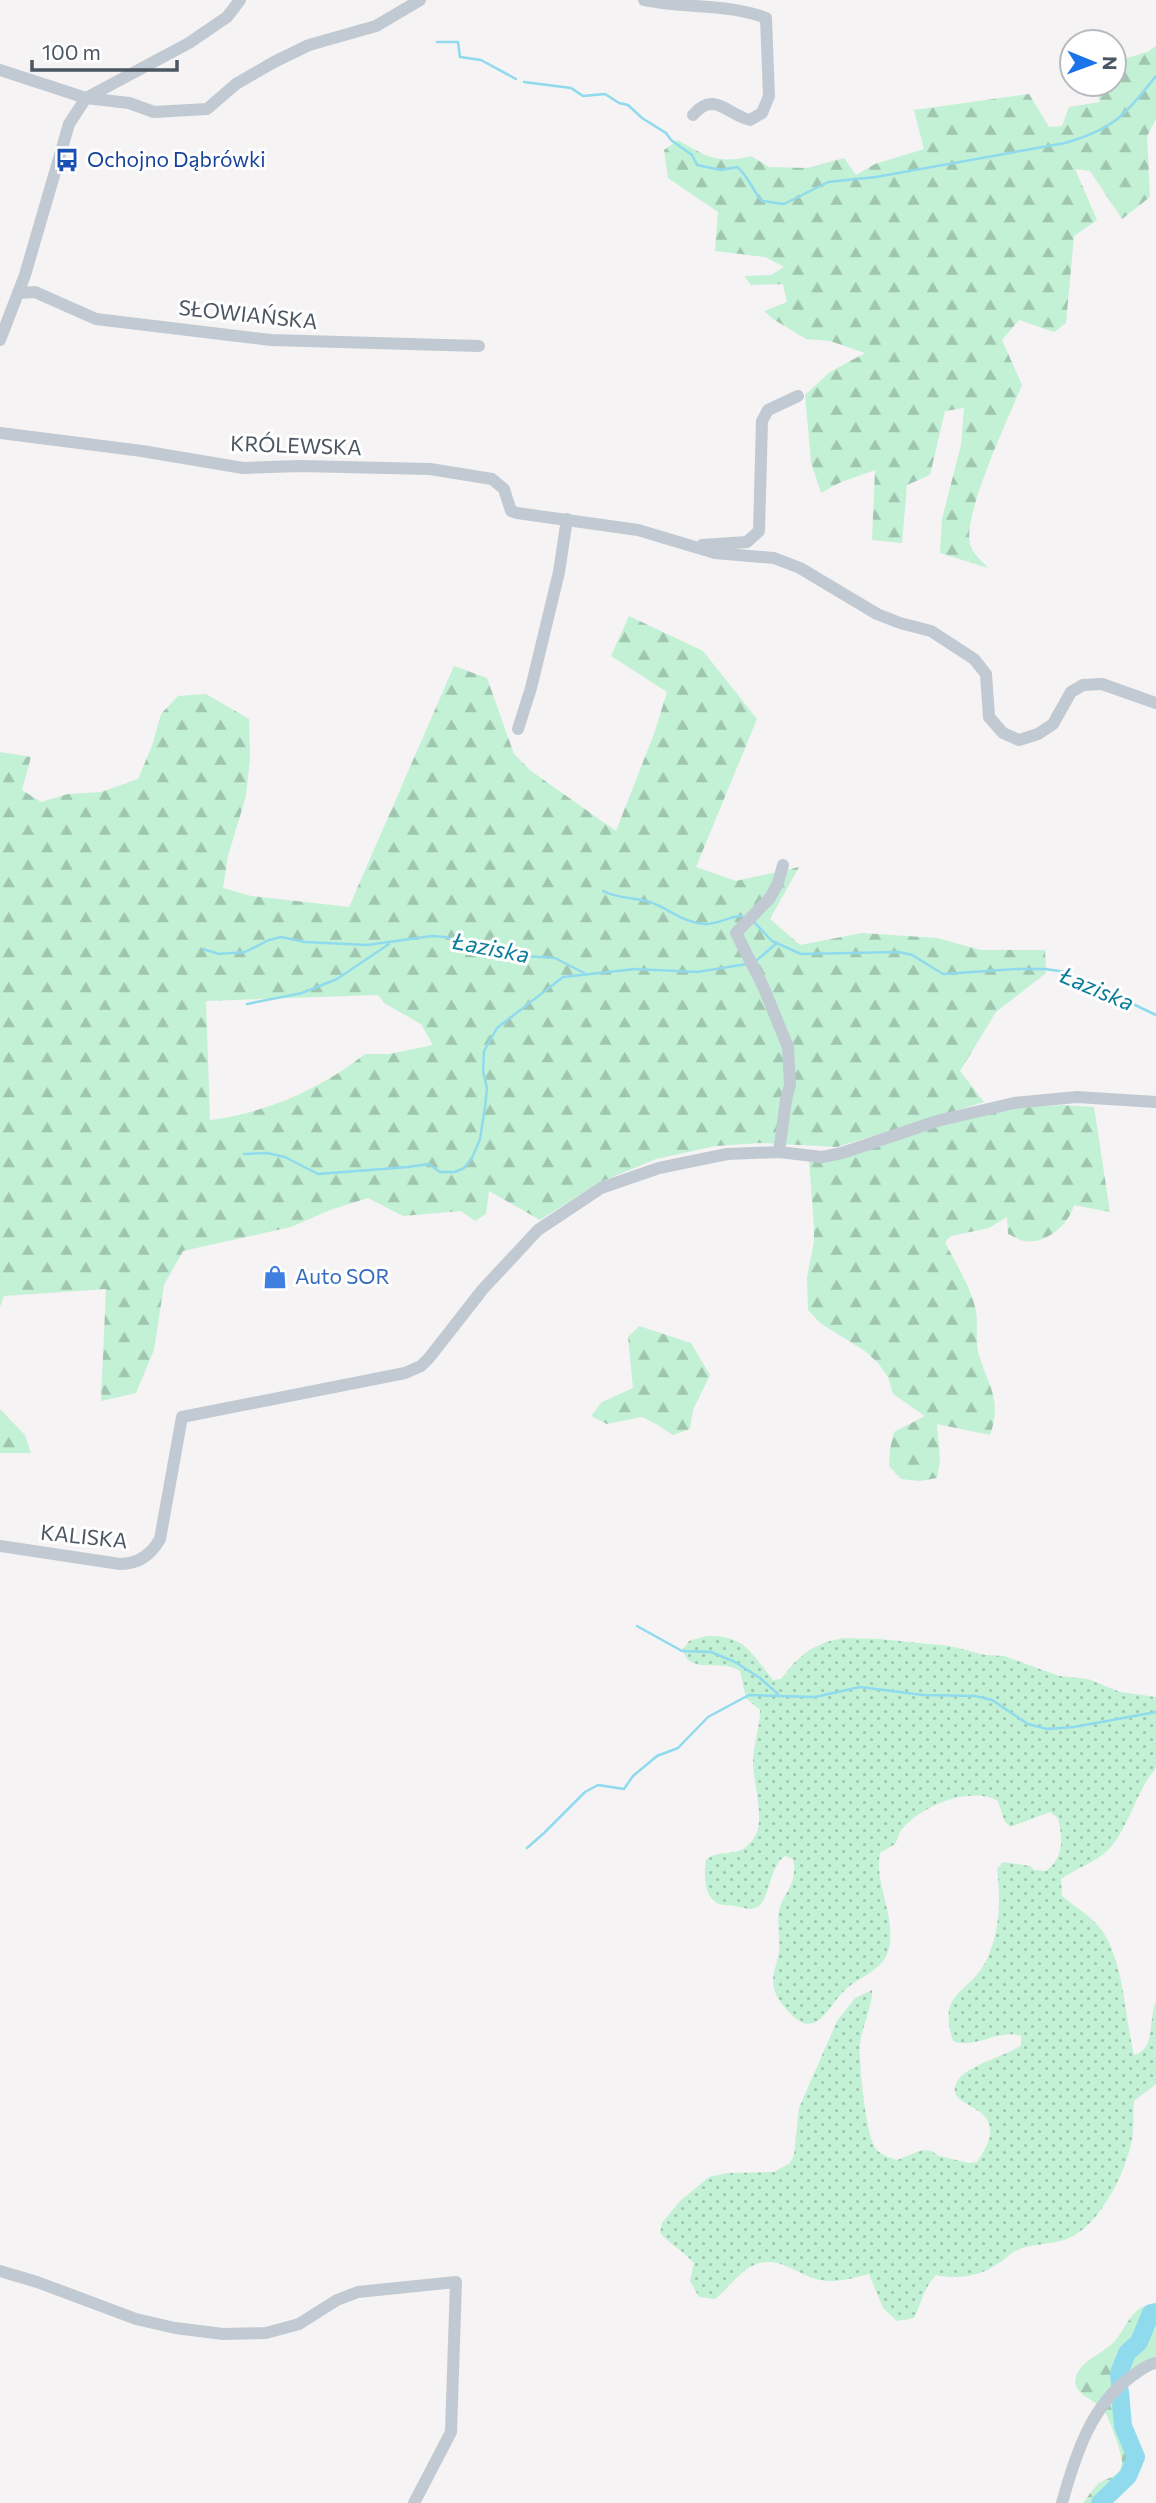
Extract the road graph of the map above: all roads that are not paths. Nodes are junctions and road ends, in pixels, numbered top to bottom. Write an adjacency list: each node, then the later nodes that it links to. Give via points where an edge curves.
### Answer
1 (240, 0): 5 (street, via 227,16 189,43)
2 (420, 0): 5 (street, via 376,26 309,45 274,62 207,108 154,112 129,103)
3 (644, 0): 6 (street, via 749,11 766,18 769,96 761,113 750,120 739,118 710,103 700,106)
4 (0, 70): 5 (street)
5 (86, 99): 7 (street, via 69,124)
6 (694, 115)
7 (18, 293): 8 (street); 9 (street, SŁOWIAŃSKA, via 35,292 96,319 271,340)
8 (0, 340)
9 (479, 346)
10 (798, 396): 13 (street, via 768,410 762,421 759,531 747,542)
11 (0, 433): 12 (street, KRÓLEWSKA, via 243,468 430,469 492,480 504,489 511,511)
12 (567, 519): 13 (street, via 638,530); 15 (street, via 559,572)
13 (695, 548): 14 (street, via 792,564 877,614 930,631 974,659 986,674 989,717 1003,733 1018,740 1053,724 1071,692 1083,685 1102,684)
14 (1156, 703)
15 (519, 729)
16 (783, 865): 18 (street, via 770,898 736,933 788,1047 790,1085)
17 (1156, 1102): 18 (street, via 1077,1097 1014,1102 937,1121 842,1153 822,1157)
18 (779, 1152): 19 (street, KALISKA, via 727,1154 659,1168 601,1188 530,1238 416,1369 182,1418 160,1539 151,1553 138,1561 120,1564)
19 (0, 1546)
20 (0, 2271): 22 (street, via 136,2319 223,2334 266,2333 299,2324 358,2292 456,2282 451,2432)
21 (1156, 2363): 23 (street, via 1120,2386 1094,2415)
22 (414, 2503)
23 (1062, 2503)

